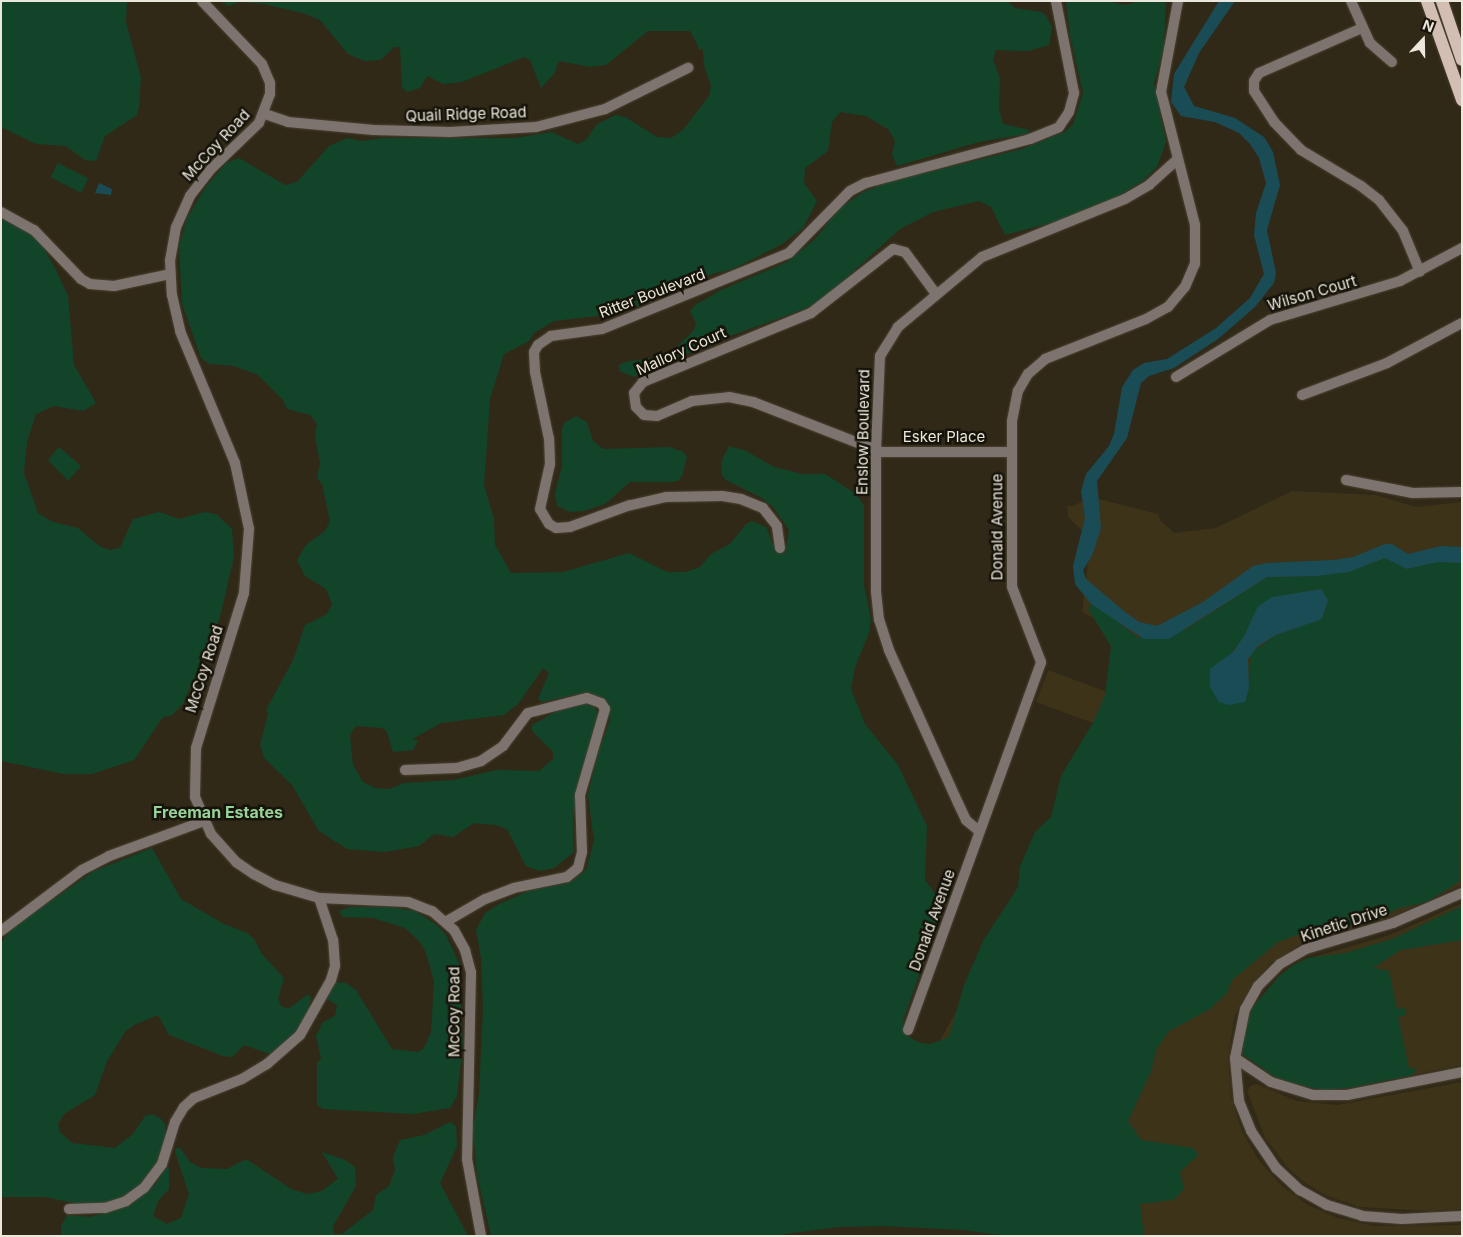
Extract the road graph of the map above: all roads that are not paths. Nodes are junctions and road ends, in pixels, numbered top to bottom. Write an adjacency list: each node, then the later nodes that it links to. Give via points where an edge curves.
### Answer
1 (202, 1): 12 (street, McCoy Road, via 262,64 270,83)
2 (1056, 1): 26 (street, Ritter Boulevard, via 1074,93 1069,112 1059,127 1030,139 866,183 843,198 798,247 773,261 602,329 551,336 538,345 534,360 550,452 540,509 549,524 556,528 570,527 630,505 666,497 722,496 763,508 777,526)
3 (1178, 1): 13 (street, via 1161,92)
4 (1350, 1): 7 (street)
5 (1427, 1): 11 (main road)
6 (1442, 1): 8 (main road)
7 (1362, 28): 9 (street, via 1376,50); 16 (street, via 1259,72 1254,80 1254,91 1274,122 1302,150 1379,200 1403,231)
8 (1462, 60)
9 (1392, 62)
10 (688, 68): 12 (street, Quail Ridge Road, via 605,109 536,127 450,132 374,130 294,123)
11 (1462, 100)
12 (265, 114): 17 (street, McCoy Road, via 211,169 190,196 176,227)
13 (1177, 160): 18 (street, Enslow Boulevard, via 1125,199 992,252); 23 (street, Donald Avenue, via 1198,238 1195,264 1184,287 1158,314 1055,353 1036,365 1022,382 1014,401)
14 (1, 212): 17 (street, via 34,230 81,279 90,284 114,286)
15 (1462, 248): 16 (street, Wilson Court)
16 (1420, 272): 20 (street, Wilson Court, via 1346,300 1276,317)
17 (170, 274): 28 (street, McCoy Road, via 180,331 235,463 249,529 244,593 206,708 194,758 193,783)
18 (936, 294): 22 (street, Enslow Boulevard, via 898,327 883,349 877,372); 22 (street, Mallory Court, via 905,252 893,249 811,313 654,376 639,384 634,393 636,407 650,417 700,398 729,397 762,406)
19 (1462, 322): 21 (street, via 1387,363)
20 (1176, 377)
21 (1302, 395)
22 (876, 451): 23 (street, Esker Place); 29 (street, Enslow Boulevard, via 876,591 883,634 966,820)
23 (1012, 452): 29 (street, Donald Avenue, via 1012,587 1041,662)
24 (1346, 480): 25 (street, via 1413,493)
25 (1462, 492)
26 (780, 548)
27 (406, 770): 32 (street, via 457,768 481,761 504,746 528,713 587,698 601,703 605,709 580,795 582,852 578,868 567,876 514,888 485,899)
28 (204, 821): 31 (street, McCoy Road, via 222,846 254,874 275,885); 33 (street, via 109,856 82,870)
29 (979, 831): 34 (street, Donald Avenue)
30 (1462, 893): 35 (street, Kinetic Drive, via 1374,930 1306,950 1280,964 1258,986 1248,1003 1238,1032)
31 (319, 898): 32 (street, McCoy Road, via 408,902 432,911); 37 (street, via 332,940 335,966 331,980 300,1035 267,1064 242,1079 194,1098 175,1122 162,1164 144,1188 126,1201 106,1208)
32 (447, 922): 39 (street, McCoy Road, via 465,950 471,972 466,1144 471,1192)
33 (1, 931)
34 (908, 1030)
35 (1235, 1058): 36 (street, via 1271,1082 1314,1095 1347,1095); 38 (street, Kinetic Drive, via 1240,1101 1251,1131 1276,1168 1300,1190 1327,1205 1362,1216 1402,1219)
36 (1462, 1072)
37 (69, 1209)
38 (1462, 1216)
39 (480, 1233)

